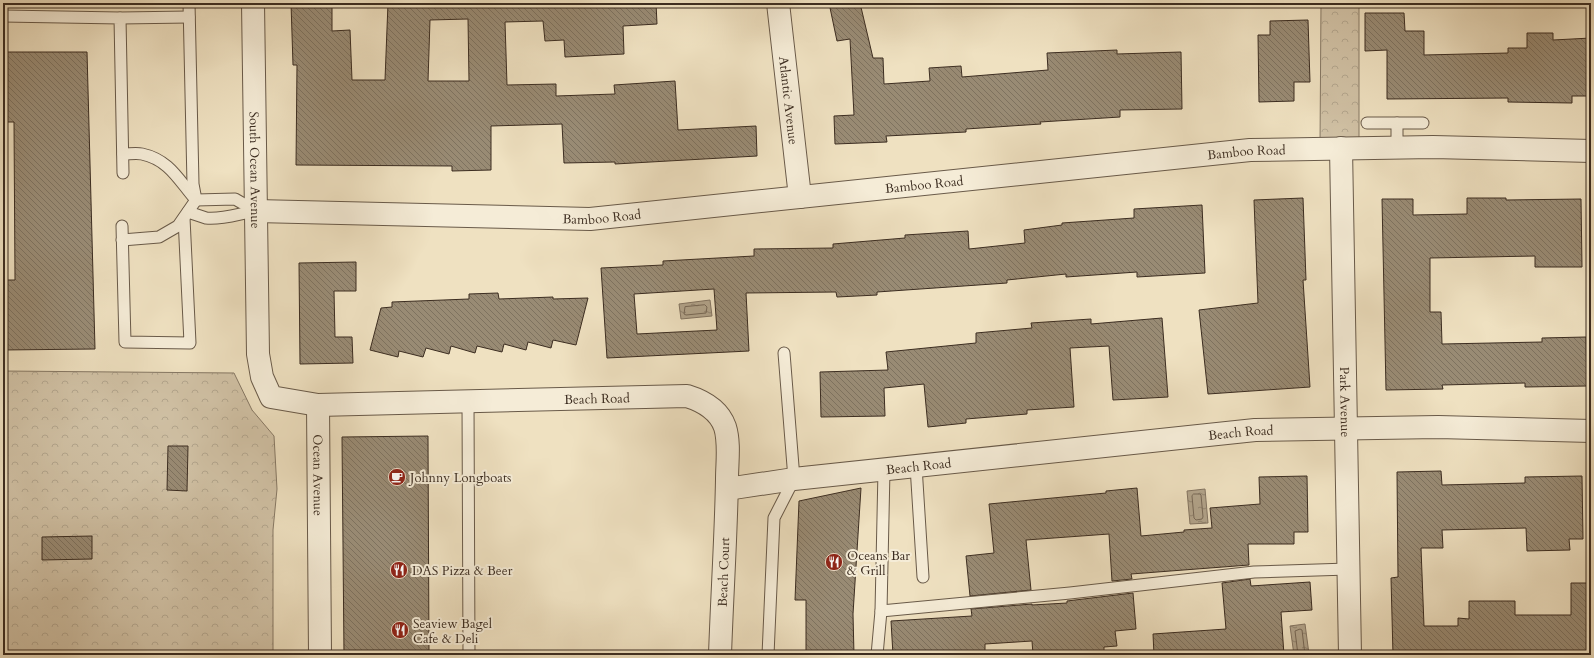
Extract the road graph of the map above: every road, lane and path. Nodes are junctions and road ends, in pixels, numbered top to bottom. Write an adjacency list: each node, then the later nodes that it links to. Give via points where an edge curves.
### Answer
1 (189, 3): 5 (lane)
2 (253, 3): 17 (street, South Ocean Avenue)
3 (778, 3): 15 (street, Atlantic Avenue)
4 (3, 16): 6 (lane)
5 (189, 17): 6 (lane); 16 (lane, via 193,184)
6 (120, 18): 13 (lane)
7 (1367, 123): 8 (lane)
8 (1397, 123): 9 (lane); 10 (lane)
9 (1423, 123)
10 (1397, 147): 11 (street, Bamboo Road); 12 (street, Bamboo Road)
11 (1341, 148): 15 (street, Bamboo Road, via 1250,150); 24 (street, Park Avenue)
12 (1591, 151)
13 (124, 154): 14 (lane); 16 (lane, via 142,154 165,163)
14 (123, 173)
15 (800, 197): 17 (street, Bamboo Road, via 590,219)
16 (196, 200): 17 (lane, via 234,199); 18 (lane)
17 (256, 211): 18 (lane, via 224,218); 23 (street, South Ocean Avenue, via 258,354 262,377 271,397)
18 (186, 215): 20 (lane, via 178,226 159,237); 20 (lane, via 190,342 125,342)
19 (122, 226): 20 (lane)
20 (122, 240)
21 (784, 353): 28 (lane)
22 (468, 401): 23 (street, Beach Road); 29 (street, Beach Road, via 687,396 698,399 719,415 725,426); 34 (lane)
23 (318, 405): 33 (street, Ocean Avenue)
24 (1346, 429): 25 (street, Beach Road, via 1438,427); 26 (street, Beach Road, via 1255,430); 30 (street, Park Avenue)
25 (1591, 431)
26 (916, 466): 27 (street, Beach Road); 31 (lane)
27 (884, 470): 28 (street, Beach Road); 32 (lane)
28 (794, 479): 29 (street, Beach Road); 36 (lane, via 774,518)
29 (726, 489): 35 (street, Beach Court)
30 (1348, 569): 32 (lane, via 1254,572); 38 (street, Park Avenue)
31 (922, 577)
32 (881, 611): 37 (lane)
33 (320, 655)
34 (469, 655)
35 (720, 655)
36 (768, 655)
37 (877, 655)
38 (1350, 655)

